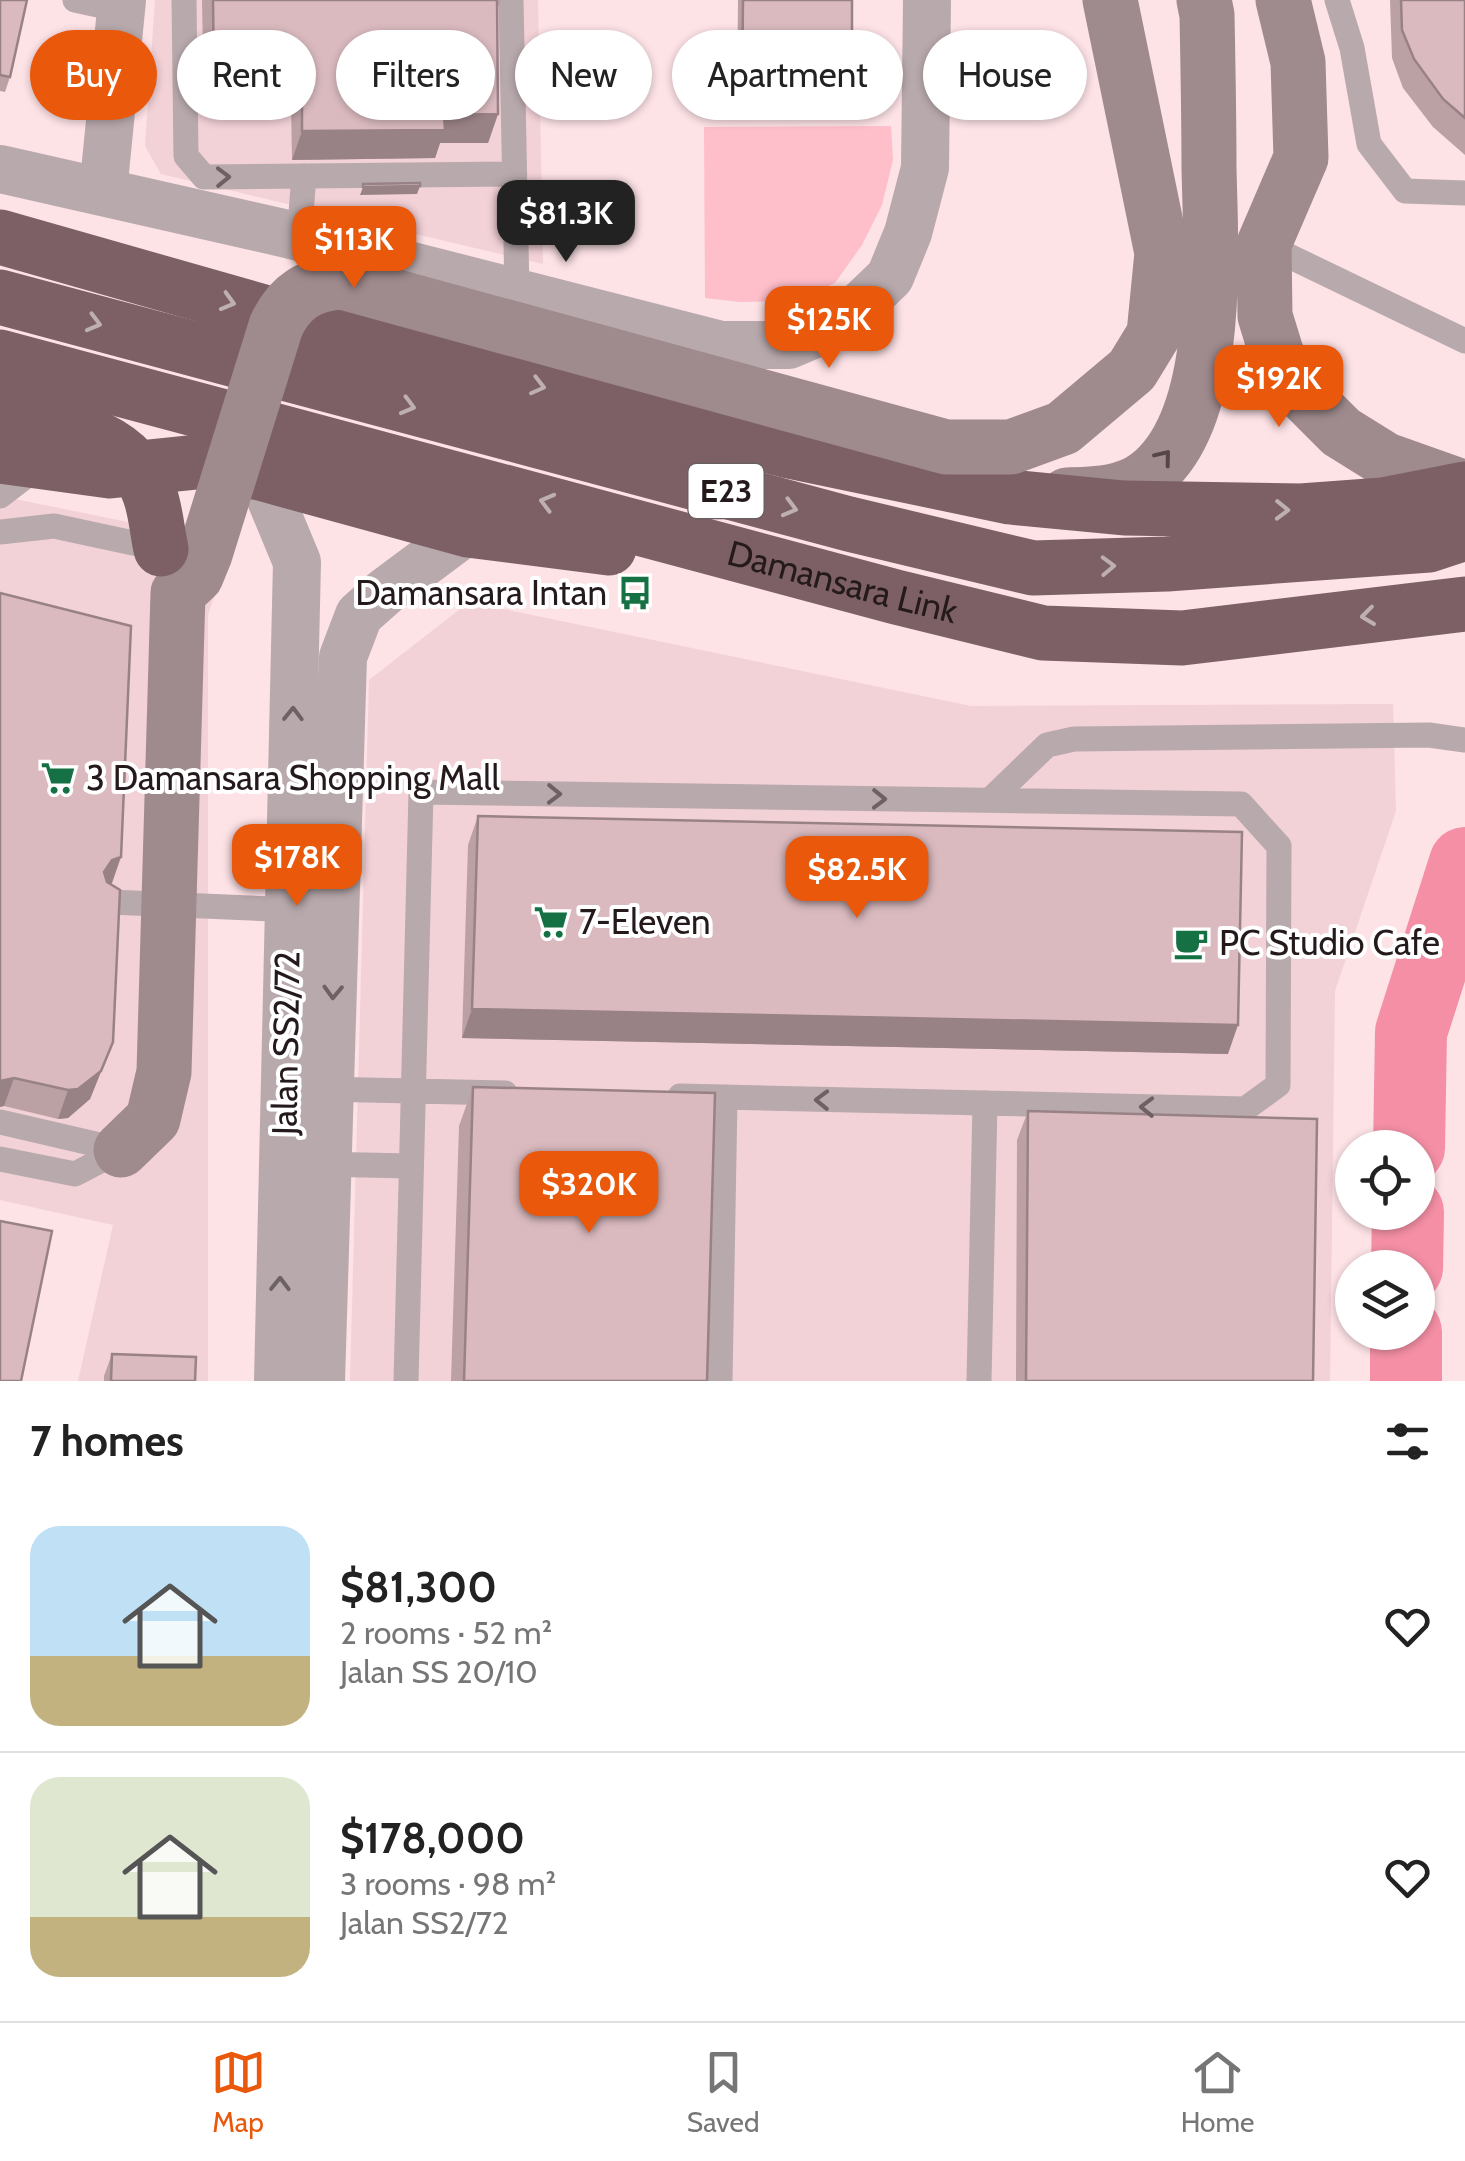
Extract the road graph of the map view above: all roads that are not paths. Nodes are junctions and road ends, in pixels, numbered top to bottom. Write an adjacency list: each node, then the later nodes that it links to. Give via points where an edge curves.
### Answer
1 (75, 0): 8 (lane)
2 (184, 0): 14 (lane, one-way to 14, via 186,156 204,177)
3 (512, 0): 13 (lane)
4 (927, 0): 21 (street, via 925,168 890,276 843,322 789,345 721,346)
5 (1110, 0): 36 (street, bridge, via 1162,253 1154,334 1132,370 1062,428 1011,447 946,447 368,288 320,284 283,312 196,576)
6 (1283, 0): 11 (street)
7 (1337, 0): 10 (lane)
8 (121, 5): 15 (street)
9 (1206, 7): 19 (street, via 1230,74 1241,192); 31 (street, one-way to 9, via 1106,494 1146,478 1172,450 1194,400 1211,304)
10 (1352, 48): 11 (lane); 16 (lane, via 1369,144 1405,191)
11 (1298, 62): 19 (street, via 1301,158)
12 (0, 169): 15 (street)
13 (514, 174): 14 (lane); 21 (lane)
14 (304, 176): 18 (lane)
15 (103, 192): 18 (street)
16 (1465, 193)
17 (0, 237): 24 (highway, one-way to 24)
18 (300, 238): 20 (street)
19 (1264, 244): 23 (lane); 29 (street, via 1265,316 1296,387 1340,432 1386,460)
20 (404, 264): 21 (street); 24 (street)
21 (518, 292)
22 (0, 298): 34 (highway, Damansara Link / E23, one-way to 34, via 1033,568 1428,545)
23 (1465, 341)
24 (376, 344): 31 (highway, one-way to 31, via 785,450)
25 (0, 356): 35 (highway, Damansara Link / E23, one-way to 25)
26 (0, 412): 36 (highway, bridge, via 96,435 125,456 150,492)
27 (22, 460): 28 (highway, via 110,472 197,462); 30 (lane)
28 (260, 473): 32 (highway); 41 (street, Jalan SS2/72, one-way to 28, via 297,562)
29 (1465, 489): 31 (highway, one-way to 29, via 1124,508 1300,510 1383,505)
30 (0, 496)
31 (1010, 497)
32 (468, 530): 35 (highway, via 624,550); 42 (street, Jalan SS2/72, via 360,615 344,657)
33 (0, 532): 36 (lane, via 54,526)
34 (1465, 533)
35 (675, 536): 37 (highway, Damansara Link / E23, one-way to 35, via 1182,638 1042,633)
36 (170, 571): 50 (street, bridge, via 164,1072 153,1119)
37 (1465, 604)
38 (1465, 740): 39 (lane, via 1074,739 1046,745)
39 (990, 800): 44 (lane, one-way to 39, via 422,792); 48 (lane, one-way to 48, via 1240,804 1278,846 1278,1085 1244,1109)
40 (110, 902): 41 (lane)
41 (289, 910): 42 (lane); 43 (street, Jalan SS2/72)
42 (336, 912): 43 (street, Jalan SS2/72, one-way to 43)
43 (308, 1088): 44 (lane); 52 (street, Jalan SS2/72)
44 (414, 1091): 45 (lane); 53 (lane)
45 (530, 1093)
46 (647, 1096): 47 (lane)
47 (725, 1097): 48 (lane, one-way to 47); 57 (lane)
48 (985, 1103): 58 (lane)
49 (0, 1122): 50 (lane)
50 (121, 1150): 51 (lane, via 75,1174)
51 (0, 1159)
52 (305, 1164): 53 (lane); 54 (street, Jalan SS2/72, one-way to 52); 55 (street, Jalan SS2/72)
53 (412, 1166): 56 (lane)
54 (278, 1381)
55 (321, 1381)
56 (406, 1381)
57 (720, 1381)
58 (979, 1381)

